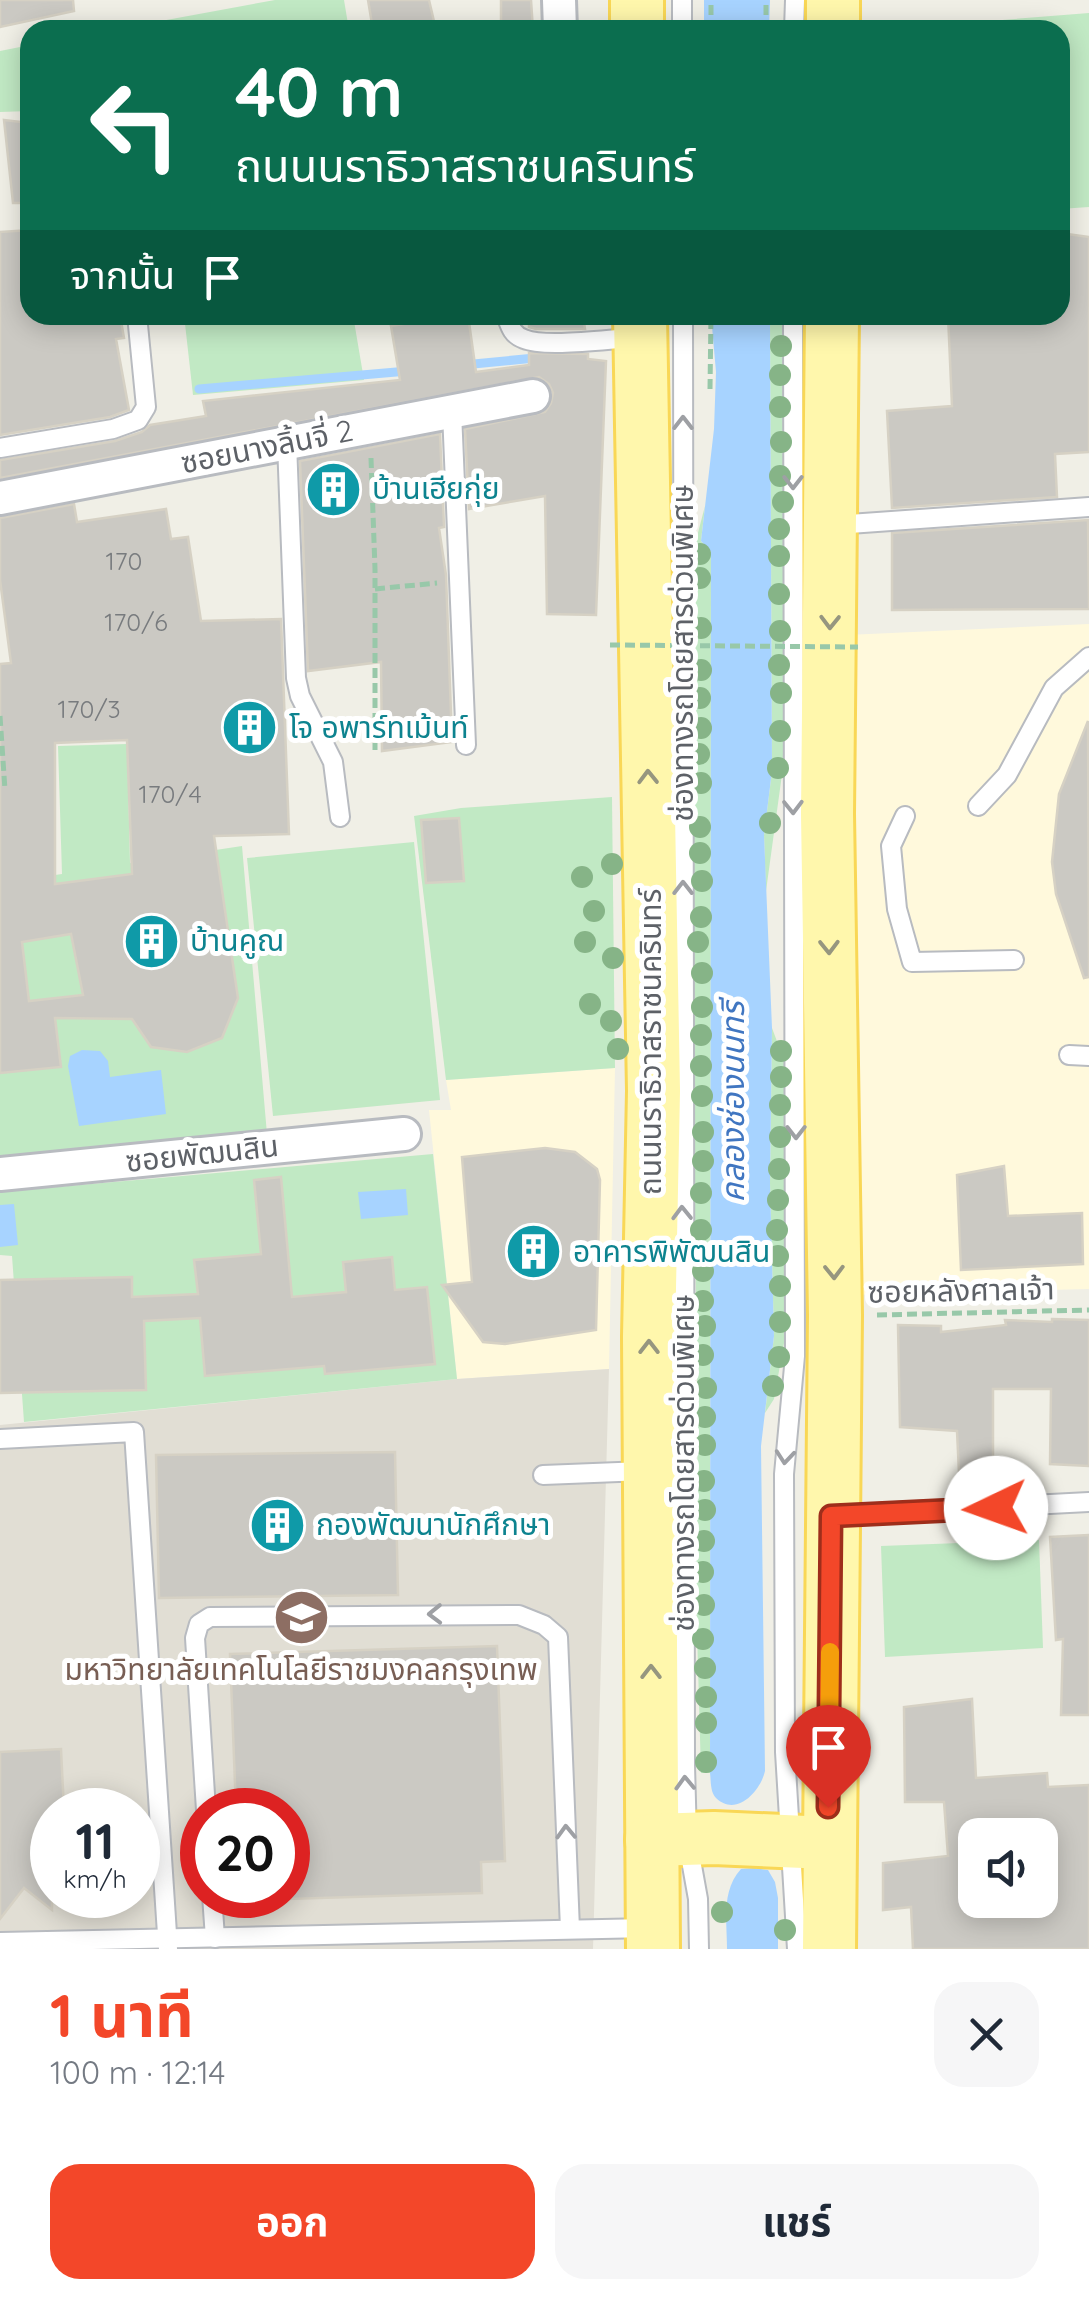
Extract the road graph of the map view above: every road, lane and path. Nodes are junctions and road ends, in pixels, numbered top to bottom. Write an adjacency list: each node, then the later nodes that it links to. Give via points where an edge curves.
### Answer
1 (138, 325): 12 (lane, via 146,407 138,420)
2 (510, 325): 3 (lane, via 523,339 540,342)
3 (637, 325)
4 (654, 325): 36 (main road, ถนนนราธิวาสราชนครินทร์, one-way to 4)
5 (654, 325): 41 (lane, ช่องทางรถโดยสารด่วนพิเศษ, one-way to 5, via 682,1191)
6 (793, 325): 41 (lane, ช่องทางรถโดยสารด่วนพิเศษ, one-way to 41, via 795,1336 784,1474 785,1752)
7 (832, 325): 15 (main road, ถนนนราธิวาสราชนครินทร์)
8 (534, 396): 9 (street, ซอยนางลิ้นจี่ 2)
9 (452, 412): 10 (street, ซอยนางลิ้นจี่ 2); 16 (lane)
10 (370, 428): 11 (street, ซอยนางลิ้นจี่ 2); 17 (path)
11 (287, 444): 13 (street, ซอยนางลิ้นจี่ 2); 27 (lane, via 296,678 332,762)
12 (0, 448)
13 (0, 498)
14 (1089, 506): 15 (lane)
15 (831, 525): 34 (main road, ถนนนราธิวาสราชนครินทร์, one-way to 34, via 827,814)
16 (460, 581): 17 (path); 22 (lane)
17 (375, 589): 23 (path)
18 (610, 645): 19 (path, bridge)
19 (858, 647)
20 (1089, 656): 25 (lane, via 1054,688 1008,775)
21 (0, 716): 24 (path)
22 (466, 745)
23 (374, 750)
24 (4, 790)
25 (978, 806)
26 (906, 816): 28 (lane, via 892,846 896,909 912,962)
27 (340, 817)
28 (1014, 960)
29 (1069, 1055): 30 (lane)
30 (1089, 1056)
31 (404, 1134): 32 (street, ซอยพัฒนสิน)
32 (0, 1174)
33 (1089, 1310): 34 (path, ซอยหลังศาลเจ้า)
34 (834, 1316): 39 (main road, ถนนนราธิวาสราชนครินทร์)
35 (0, 1439): 47 (lane, via 134,1432)
36 (649, 1471): 37 (lane); 41 (main road, ถนนนราธิวาสราชนครินทร์, one-way to 36)
37 (544, 1476)
38 (1089, 1502): 39 (lane)
39 (831, 1516): 41 (main road, ถนนนราธิวาสราชนครินทร์)
40 (205, 1788): 43 (lane, one-way to 40, via 558,1636 519,1615 210,1617 195,1638)
41 (739, 1840): 46 (main road, ถนนนราธิวาสราชนครินทร์); 48 (lane, ช่องทางรถโดยสารด่วนพิเศษ); 49 (main road, ถนนนราธิวาสราชนครินทร์)
42 (214, 1918): 44 (lane)
43 (570, 1929): 44 (lane); 46 (lane)
44 (215, 1938): 47 (lane)
45 (0, 1942): 47 (lane)
46 (668, 1942)
47 (168, 1944)
48 (797, 1949)
49 (829, 1949)

